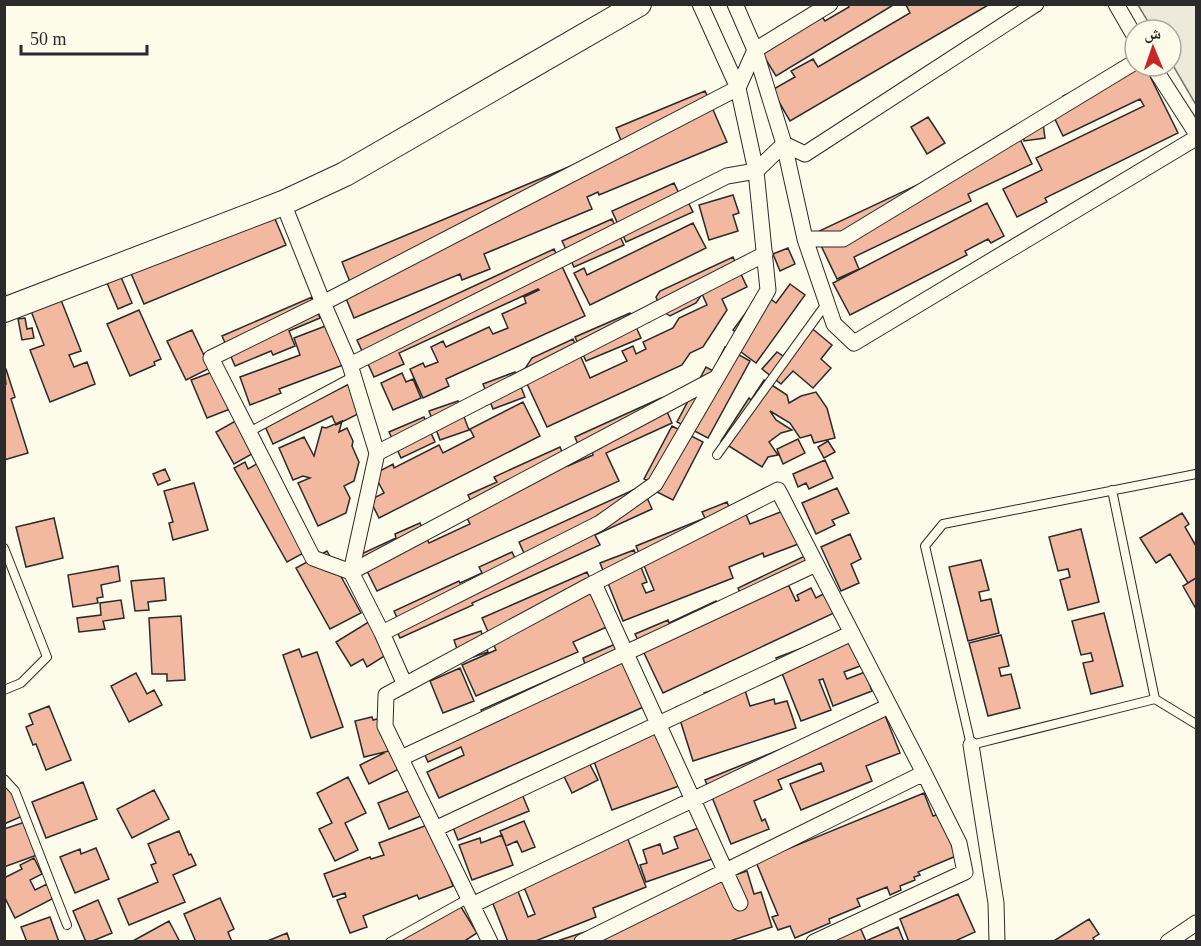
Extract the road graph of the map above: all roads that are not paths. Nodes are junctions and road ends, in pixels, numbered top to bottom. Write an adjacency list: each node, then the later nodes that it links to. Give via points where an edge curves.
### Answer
1 (639, 4): 16 (main road, via 345,174)
2 (700, 4): 11 (street)
3 (735, 4): 8 (street)
4 (830, 4): 8 (street)
5 (1036, 4): 14 (street, via 804,154)
6 (1116, 4): 7 (street)
7 (1124, 18)
8 (755, 50): 11 (street); 14 (street)
9 (1123, 69): 17 (street, via 843,239)
10 (1161, 78): 12 (street)
11 (738, 88): 15 (street); 19 (street)
12 (1197, 133)
13 (1197, 138): 20 (street, via 854,342 834,324)
14 (784, 144): 15 (street); 17 (street)
15 (756, 171): 18 (street); 22 (street, via 727,176)
16 (283, 203): 19 (street); 21 (main road)
17 (805, 239): 20 (street)
18 (765, 254): 23 (street, via 768,290); 25 (street)
19 (322, 303): 22 (street); 24 (street, via 211,358)
20 (827, 303): 26 (lane)
21 (4, 310)
22 (352, 371): 24 (lane); 25 (street)
23 (717, 377): 31 (street); 33 (street, via 655,484 600,523)
24 (249, 432): 31 (street, via 313,558)
25 (377, 453): 31 (street)
26 (717, 455)
27 (1197, 474): 28 (lane)
28 (1112, 490): 38 (lane); 42 (lane, via 943,524 925,546)
29 (4, 548): 37 (lane, via 47,657 21,682)
30 (816, 564): 32 (street, via 778,490); 34 (street); 35 (street)
31 (351, 572): 33 (street)
32 (590, 585): 35 (street, via 597,590); 36 (street)
33 (382, 633): 36 (street)
34 (852, 633): 39 (street); 40 (street)
35 (626, 653): 40 (street); 43 (street)
36 (405, 685): 43 (street, via 386,695 385,726)
37 (4, 690)
38 (1155, 699): 41 (lane); 42 (lane)
39 (889, 706): 44 (street); 46 (street)
40 (658, 724): 46 (street); 47 (street)
41 (1197, 724)
42 (971, 745): 57 (street, via 996,903)
43 (401, 758): 47 (street)
44 (924, 772): 48 (street); 56 (street, via 959,843 965,872)
45 (4, 779): 52 (lane, via 15,791)
46 (693, 800): 48 (street); 49 (street)
47 (435, 829): 49 (street)
48 (725, 871): 50 (street); 55 (street)
49 (471, 902): 53 (lane); 54 (street)
50 (740, 903)
51 (1197, 923): 58 (street)
52 (67, 925)
53 (390, 942)
54 (490, 942)
55 (582, 942)
56 (814, 942)
57 (997, 942)
58 (1168, 942)

